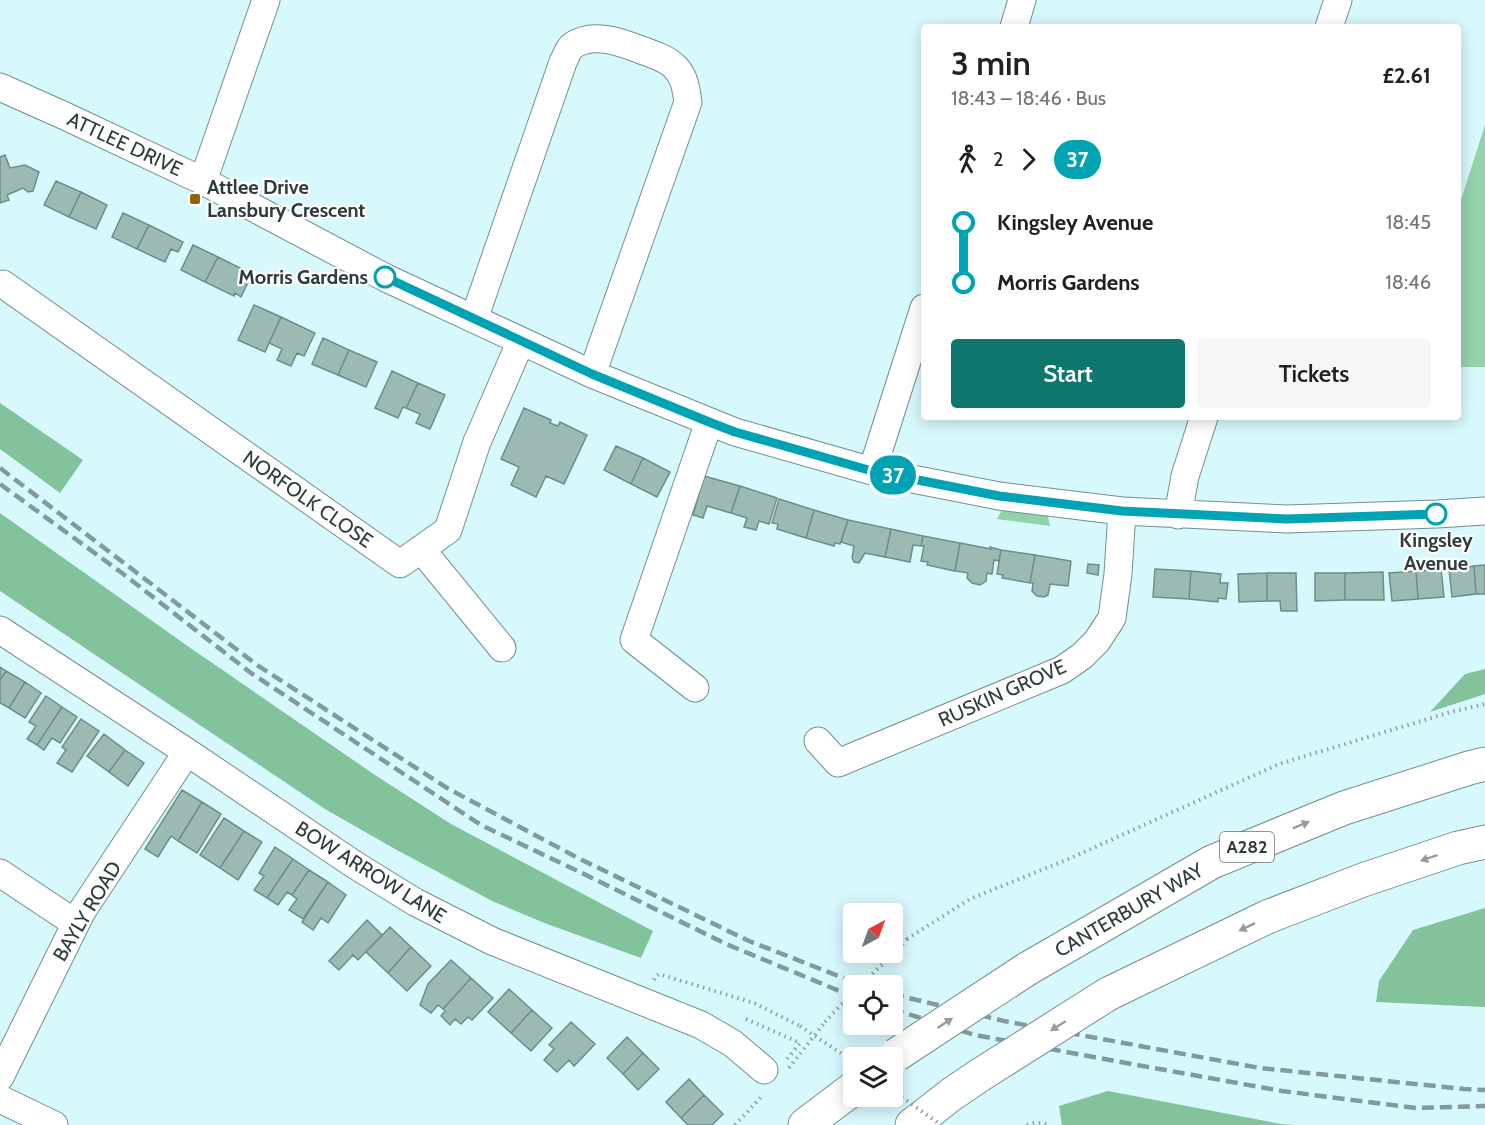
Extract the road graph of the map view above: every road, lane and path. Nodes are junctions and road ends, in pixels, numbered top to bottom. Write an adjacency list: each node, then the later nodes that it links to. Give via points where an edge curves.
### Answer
1 (266, 0): 7 (street)
2 (1022, 0): 4 (street)
3 (1338, 0): 5 (street)
4 (1015, 24)
5 (1330, 24)
6 (0, 87): 7 (street, ATTLEE DRIVE)
7 (203, 181): 10 (street, ATTLEE DRIVE, via 386,278)
8 (3, 284): 19 (street, NORFOLK CLOSE, via 400,564)
9 (921, 317): 15 (street)
10 (474, 319): 11 (street, ATTLEE DRIVE); 12 (street, via 570,47 584,40 616,40 660,56 675,66 684,80 688,102)
11 (521, 341): 12 (street, ATTLEE DRIVE); 19 (street, NORFOLK CLOSE, via 477,442 448,530)
12 (592, 374): 14 (street, ATTLEE DRIVE)
13 (1203, 420): 18 (street, via 1185,476)
14 (709, 422): 15 (street, ATTLEE DRIVE); 22 (street, via 634,640)
15 (872, 471): 16 (street, ATTLEE DRIVE, via 999,496)
16 (1122, 511): 18 (street, ATTLEE DRIVE); 24 (street, RUSKIN GROVE, via 1112,618 1082,656 1062,670 838,763)
17 (1485, 511): 18 (street, ATTLEE DRIVE, via 1287,519)
18 (1178, 515)
19 (422, 549): 21 (street)
20 (0, 630): 25 (street, BOW ARROW LANE)
21 (502, 648)
22 (695, 688)
23 (1485, 704): 30 (path, bridge, via 1279,764 1071,858 970,898 907,939)
24 (818, 741)
25 (187, 752): 29 (street, BAYLY ROAD); 36 (street, BOW ARROW LANE, via 415,902 492,941 700,1025 732,1043)
26 (1485, 764): 34 (highway, CANTERBURY WAY / A282, one-way to 26, bridge, via 1027,969 1212,861 1344,808)
27 (1485, 842): 43 (highway, one-way to 43, bridge, via 1363,880 1267,917 1108,994 980,1075)
28 (0, 873): 29 (street)
29 (75, 923): 37 (street, BAYLY ROAD)
30 (872, 975)
31 (654, 979): 35 (path, bridge, via 659,974 754,1003 800,1026)
32 (843, 1003): 33 (path, bridge)
33 (825, 1022)
34 (903, 1050)
35 (843, 1055)
36 (764, 1070)
37 (0, 1077)
38 (843, 1096): 42 (highway)
39 (903, 1098): 44 (path, bridge)
40 (0, 1099): 41 (street)
41 (54, 1125)
42 (806, 1125)
43 (912, 1125)
44 (941, 1125)
45 (1027, 1125): 46 (path)
46 (1048, 1125)

